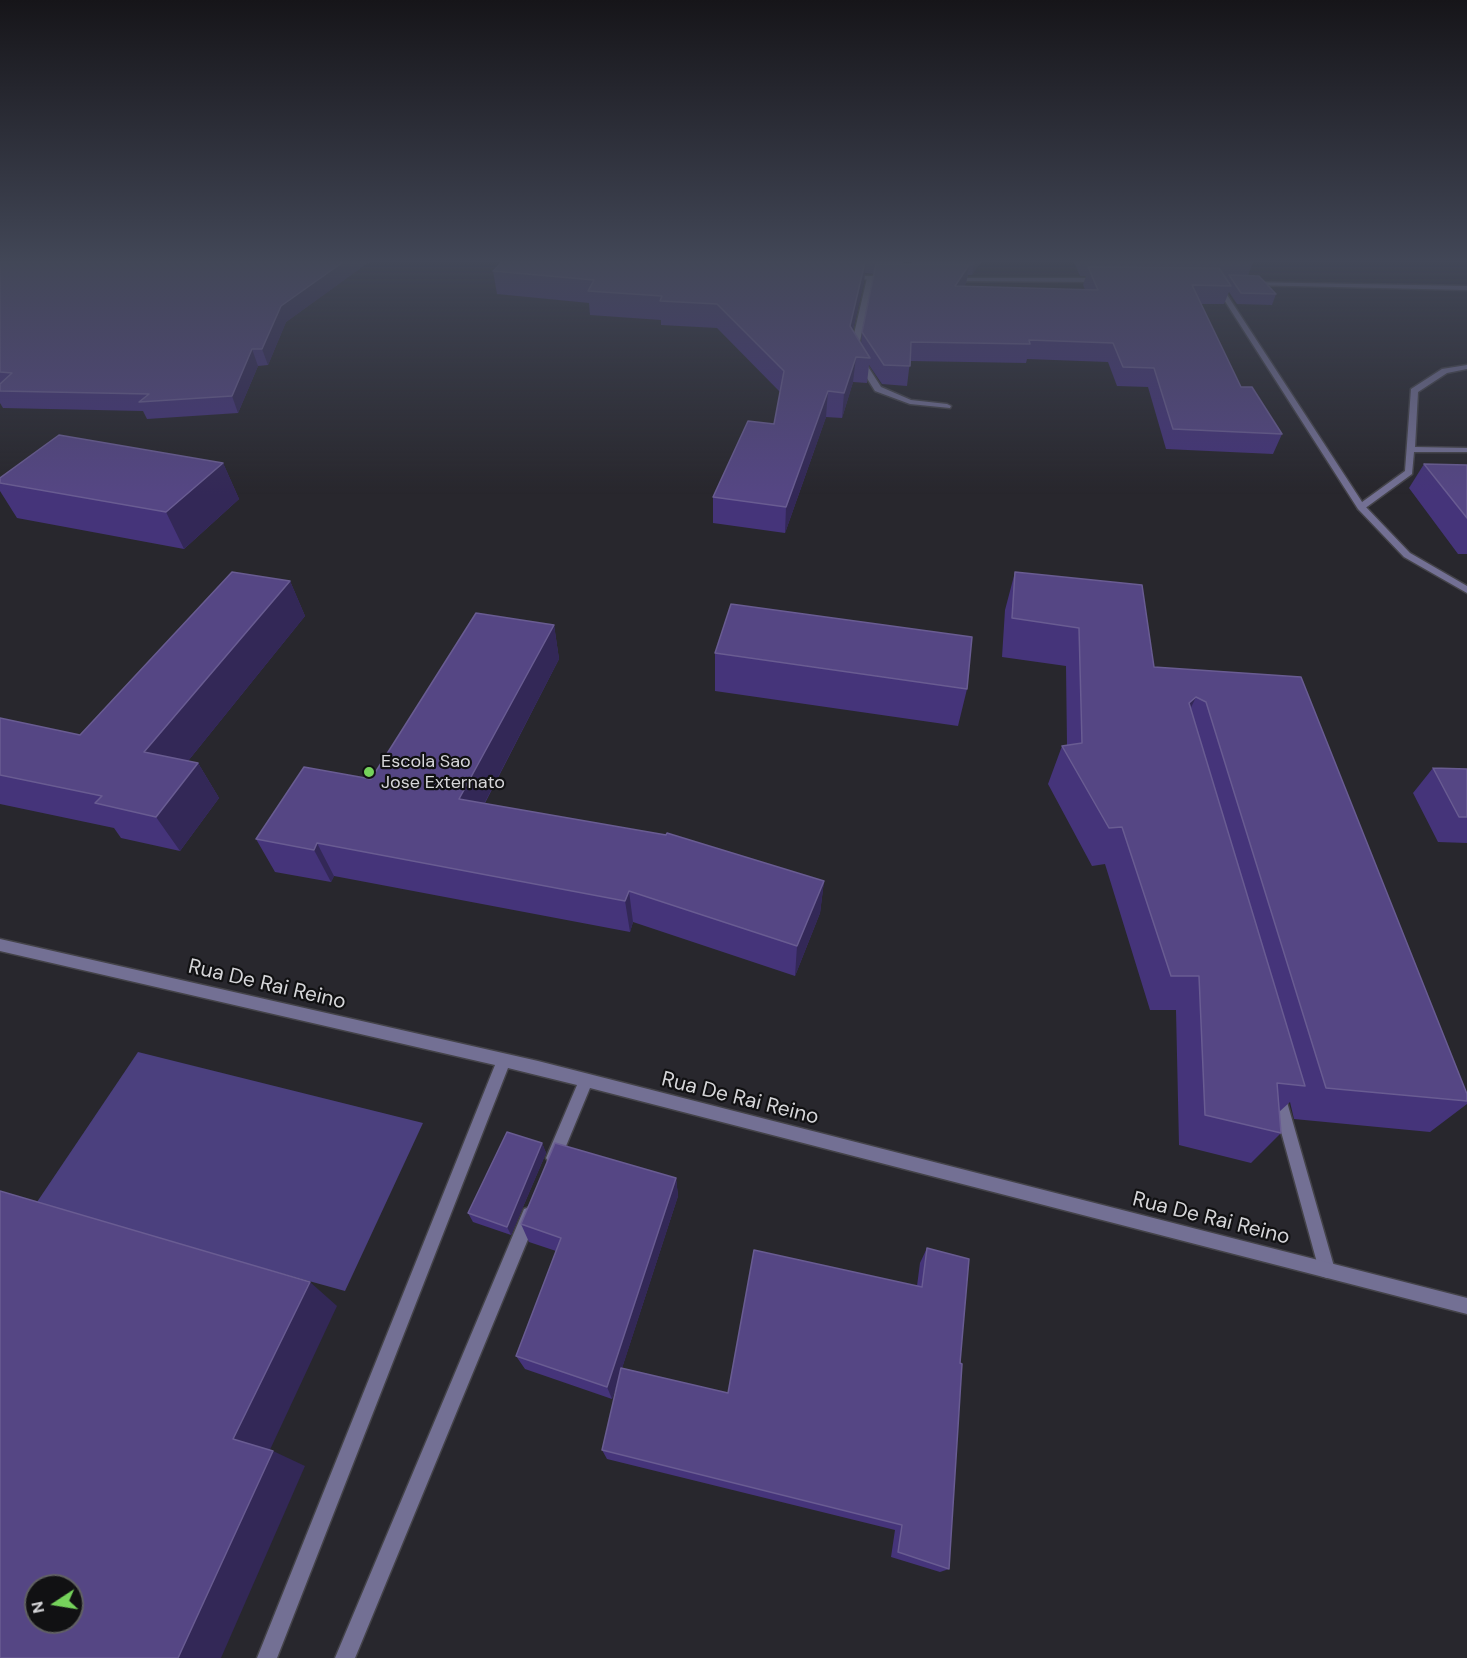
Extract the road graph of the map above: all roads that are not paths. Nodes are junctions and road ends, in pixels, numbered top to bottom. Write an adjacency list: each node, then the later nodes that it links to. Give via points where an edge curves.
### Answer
1 (857, 339): 4 (street, via 854,351 878,389 910,402)
2 (1253, 339): 7 (street)
3 (1467, 367): 5 (street, via 1445,371 1414,392)
4 (947, 406)
5 (1410, 449): 6 (street); 7 (street, via 1409,472)
6 (1467, 450)
7 (1361, 507): 8 (street, via 1407,555)
8 (1467, 590)
9 (0, 945): 10 (street, Rua De Rai Reino)
10 (504, 1060): 11 (street, Rua De Rai Reino); 17 (street)
11 (586, 1081): 13 (street); 15 (street, Rua De Rai Reino)
12 (1275, 1086): 15 (street)
13 (545, 1179)
14 (536, 1201): 18 (street)
15 (1327, 1270): 16 (street, Rua De Rai Reino)
16 (1467, 1306)
17 (267, 1658)
18 (345, 1658)

